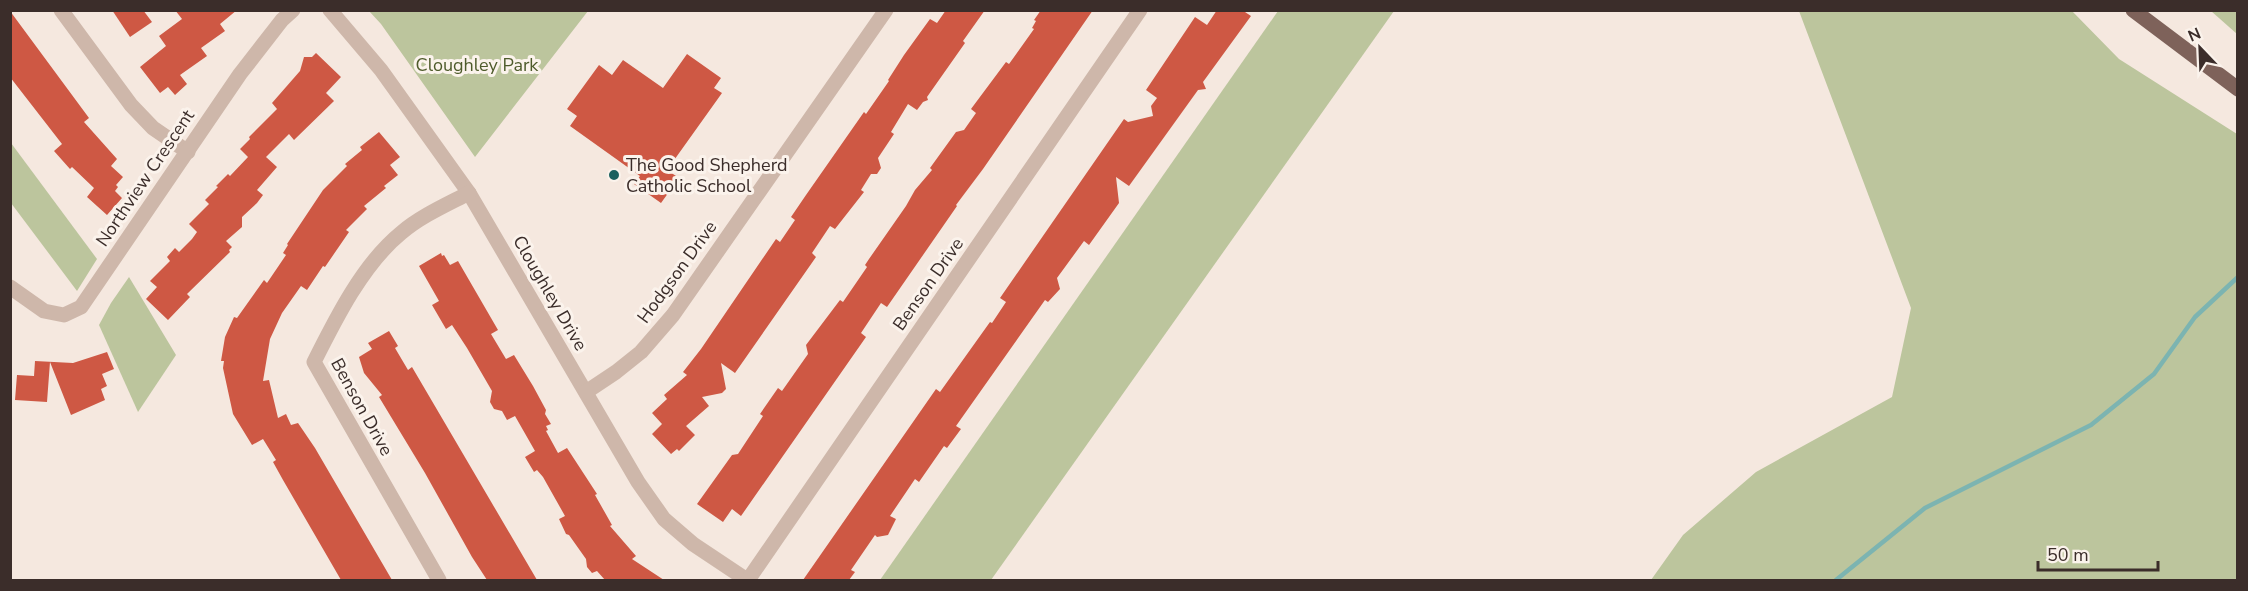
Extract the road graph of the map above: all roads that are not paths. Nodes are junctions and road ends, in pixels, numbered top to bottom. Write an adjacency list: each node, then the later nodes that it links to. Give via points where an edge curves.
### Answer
1 (61, 10): 8 (street, via 131,105 153,128)
2 (293, 10): 8 (street, Northview Crescent, via 240,74)
3 (330, 10): 9 (street, Cloughley Drive, via 381,70)
4 (886, 10): 11 (street, Hodgson Drive, via 673,315 641,352)
5 (1140, 10): 13 (street, Benson Drive)
6 (2133, 10): 7 (main road)
7 (2238, 89)
8 (188, 152): 10 (street, Northview Crescent, via 81,307 64,315 45,311)
9 (469, 193): 11 (street, Cloughley Drive); 12 (street, Benson Drive, via 402,232 378,255 314,362)
10 (10, 287)
11 (586, 392): 13 (street, Cloughley Drive, via 664,519)
12 (439, 580)
13 (747, 580)

